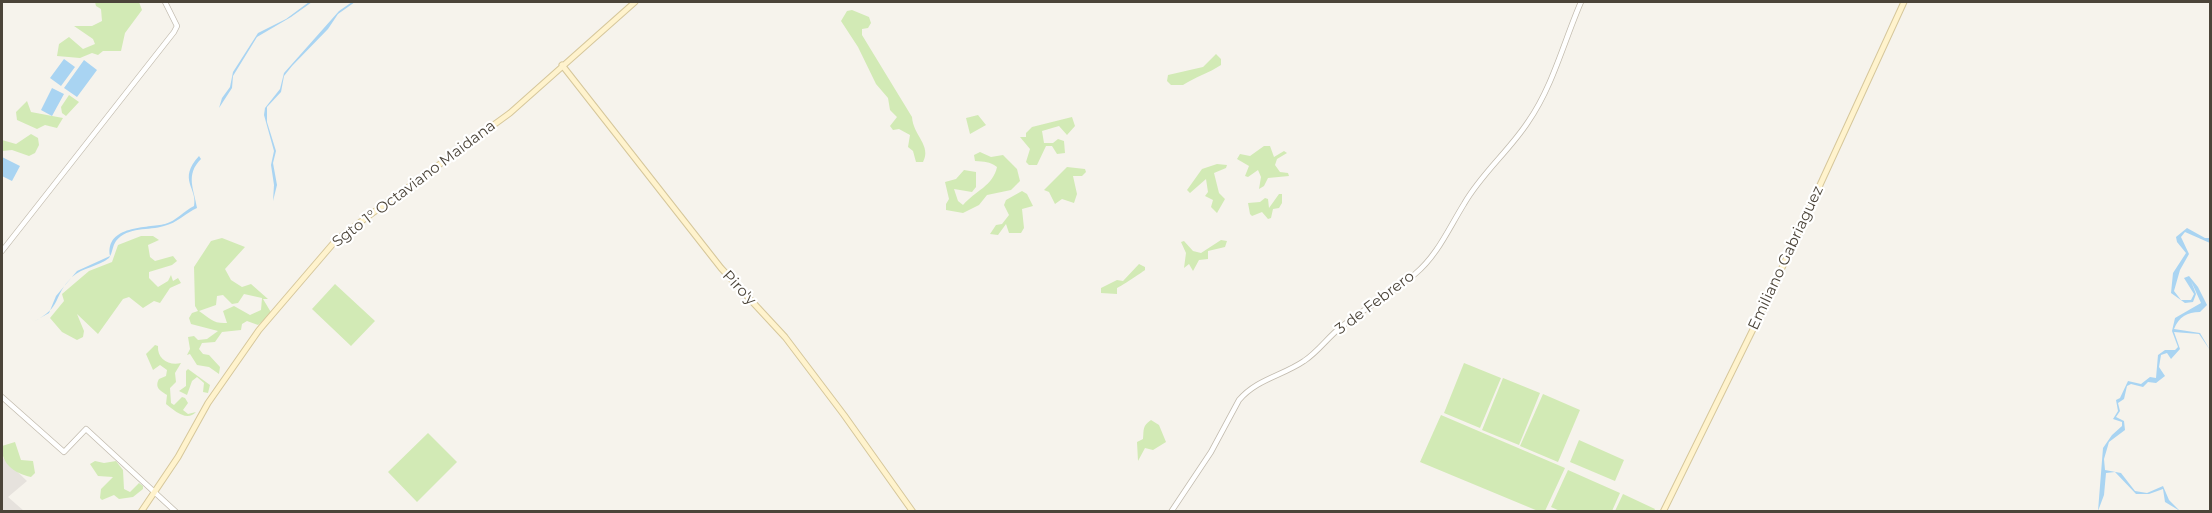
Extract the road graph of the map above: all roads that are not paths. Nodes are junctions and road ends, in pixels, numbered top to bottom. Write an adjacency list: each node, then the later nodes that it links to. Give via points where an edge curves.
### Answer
1 (165, 2): 6 (street, via 177,26 174,32)
2 (635, 2): 5 (main road, Sgto 1° Octaviano Maidana)
3 (1581, 2): 12 (street, 3 de Febrero, via 1529,121 1464,203 1431,256 1417,273 1346,323 1307,359 1249,388)
4 (1904, 2): 13 (main road, Emiliano Gabriaguez, via 1764,307)
5 (562, 65): 8 (main road, Sgto 1° Octaviano Maidana, via 510,113 337,239 259,330); 11 (main road, Piro'y, via 721,268 785,337)
6 (2, 251)
7 (2, 397): 8 (street, via 64,452 86,429)
8 (154, 491): 9 (main road, Sgto 1° Octaviano Maidana); 10 (street)
9 (141, 512)
10 (176, 512)
11 (913, 512)
12 (1171, 512)
13 (1663, 512)

